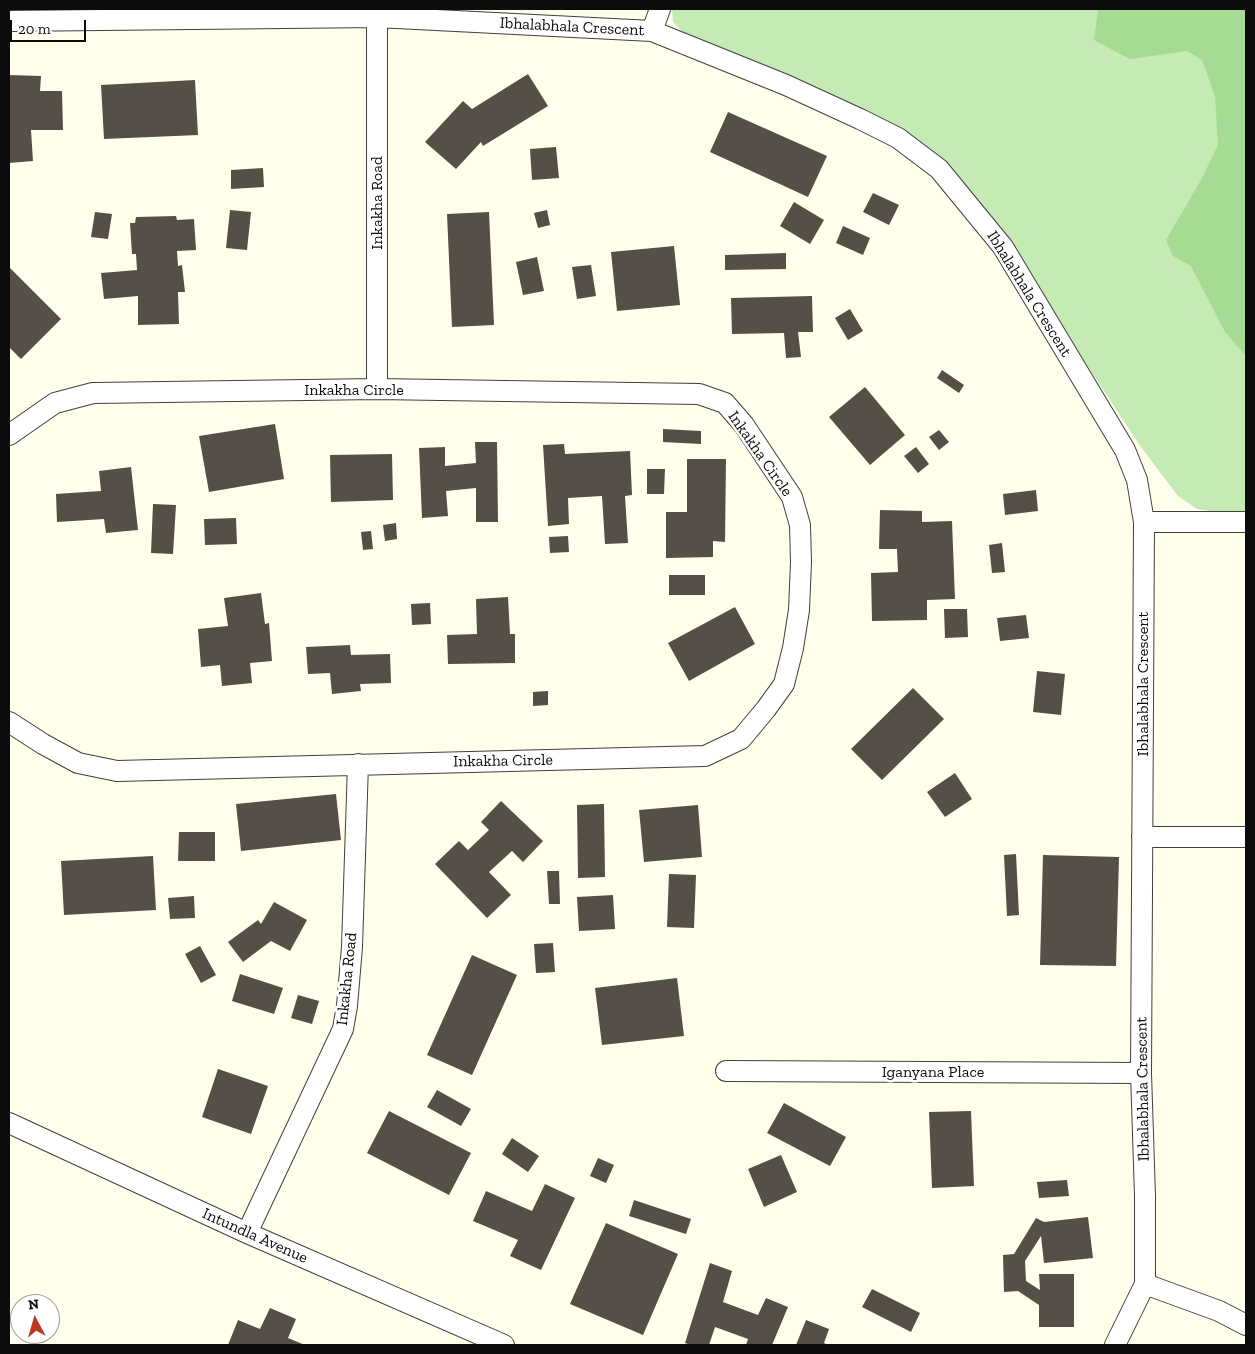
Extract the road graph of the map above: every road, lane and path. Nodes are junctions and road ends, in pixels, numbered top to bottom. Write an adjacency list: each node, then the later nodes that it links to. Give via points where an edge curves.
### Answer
1 (660, 9): 4 (street)
2 (377, 17): 3 (street, Ibhalabhala Crescent); 4 (street, Ibhalabhala Crescent); 5 (street, Inkakha Road)
3 (9, 20)
4 (652, 31): 7 (street, Ibhalabhala Crescent, via 786,84 860,119 898,138 939,169 1002,247 1125,450 1137,480)
5 (377, 389): 6 (street, Inkakha Circle, via 93,393 55,403); 10 (street, Inkakha Circle, via 699,394 724,403 744,425 792,496 800,525 801,562 793,648 784,684 741,739 705,756)
6 (9, 435)
7 (1144, 522): 8 (street); 11 (street, Ibhalabhala Crescent)
8 (1246, 522)
9 (9, 722): 10 (street, Inkakha Circle, via 78,763 117,771)
10 (358, 764): 16 (street, Inkakha Road, via 352,947 343,1029)
11 (1142, 837): 12 (street); 14 (street, Ibhalabhala Crescent)
12 (1246, 837)
13 (726, 1071): 14 (street, Iganyana Place)
14 (1141, 1073): 17 (street, Ibhalabhala Crescent)
15 (9, 1123): 16 (street, Intundla Avenue)
16 (247, 1233): 19 (street, Intundla Avenue)
17 (1145, 1284): 18 (street, via 1220,1311); 20 (street, Ibhalabhala Crescent)
18 (1246, 1325)
19 (504, 1345)
20 (1115, 1345)

